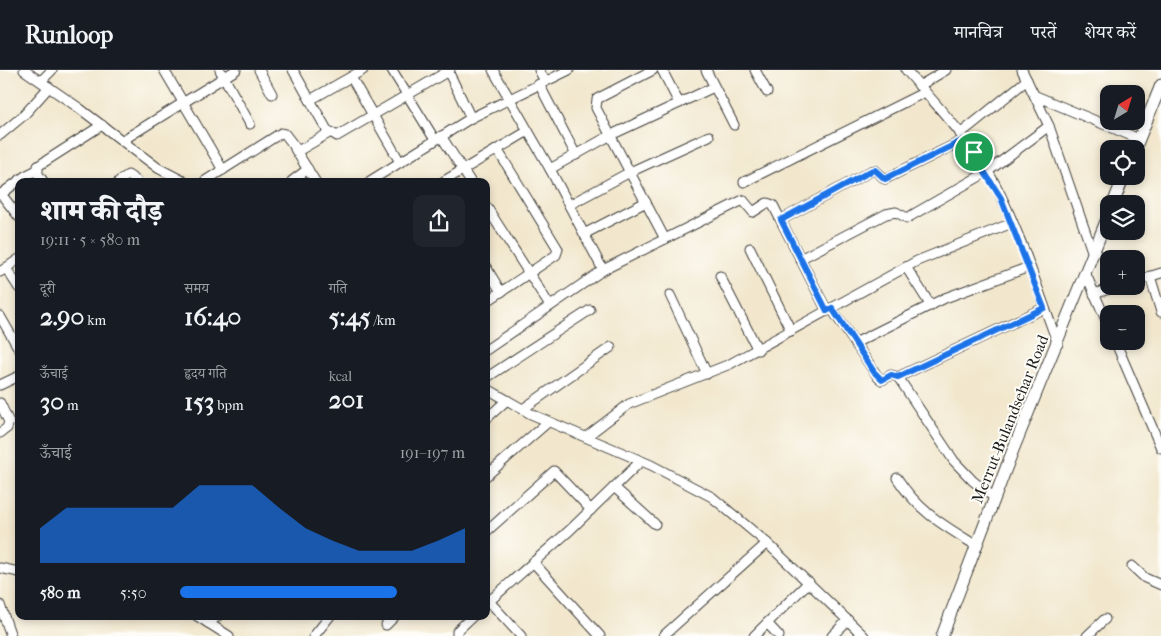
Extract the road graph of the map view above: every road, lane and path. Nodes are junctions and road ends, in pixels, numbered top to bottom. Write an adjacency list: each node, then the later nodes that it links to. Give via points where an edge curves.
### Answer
1 (24, 70): 23 (street)
2 (52, 70): 23 (street)
3 (164, 70): 36 (street)
4 (236, 70): 20 (street)
5 (259, 70): 30 (street)
6 (293, 70): 34 (street)
7 (364, 70): 21 (street)
8 (392, 70): 31 (street)
9 (449, 70): 31 (street); 38 (street)
10 (493, 70): 33 (street)
11 (539, 70): 24 (street)
12 (569, 70): 24 (street)
13 (653, 70): 46 (street, via 597,100 596,108)
14 (662, 70): 35 (street)
15 (706, 70): 26 (street)
16 (755, 70): 29 (street)
17 (906, 70): 28 (street)
18 (946, 70): 28 (street)
19 (1022, 70): 22 (street)
20 (222, 74): 36 (street); 39 (street)
21 (351, 77): 34 (street); 37 (street)
22 (1027, 80): 32 (street); 48 (street)
23 (41, 82): 27 (street)
24 (542, 83): 33 (street); 55 (street)
25 (1161, 85): 52 (main road)
26 (714, 87): 35 (street); 41 (street)
27 (50, 88): 40 (street); 45 (street)
28 (922, 89): 48 (street); 73 (street)
29 (767, 92)
30 (272, 94)
31 (408, 94): 37 (street); 49 (street)
32 (1036, 96): 42 (street); 51 (street)
33 (509, 99): 38 (street); 43 (street)
34 (310, 100): 44 (street)
35 (679, 104): 46 (street)
36 (183, 105): 50 (street); 61 (street)
37 (372, 116): 44 (street, via 336,136); 56 (street)
38 (471, 118): 49 (street)
39 (250, 124)
40 (102, 125): 50 (street); 60 (street, via 42,163)
41 (734, 125)
42 (1049, 126): 63 (street); 86 (street)
43 (528, 131): 53 (street); 59 (street)
44 (329, 133): 54 (street, via 302,150)
45 (0, 135)
46 (611, 135): 55 (street); 62 (street)
47 (709, 136): 62 (street)
48 (962, 137): 63 (street); 80 (street, via 885,179 875,170 871,171)
49 (438, 138): 56 (street); 57 (street)
50 (123, 140): 66 (street, via 158,168)
51 (1129, 140)
52 (1139, 140)
53 (497, 149): 57 (street); 94 (street, via 558,249 556,255)
54 (295, 150): 58 (street); 61 (street, via 281,133)
55 (576, 155): 59 (street)
56 (400, 162): 70 (street)
57 (462, 168): 71 (street); 72 (street)
58 (308, 169): 68 (street); 69 (street)
59 (550, 169): 77 (street)
60 (37, 170): 64 (street); 65 (street)
61 (223, 170): 67 (street)
62 (630, 172): 76 (street); 77 (street)
63 (987, 172): 81 (street); 87 (street, via 907,218 896,212 886,214)
64 (22, 178)
65 (41, 178)
66 (177, 178)
67 (210, 178)
68 (296, 178)
69 (313, 178)
70 (375, 178)
71 (448, 178)
72 (468, 178)
73 (744, 182)
74 (15, 183): 75 (street)
75 (0, 195): 78 (street)
76 (646, 202): 82 (street); 84 (street)
77 (569, 205): 82 (street)
78 (15, 212)
79 (490, 212): 94 (street)
80 (781, 220): 84 (street, via 770,203 753,212 743,200); 87 (street)
81 (1012, 223): 89 (street); 90 (street)
82 (584, 234): 92 (street)
83 (1100, 236): 86 (main road, Merrut-Bulandsehar Road)
84 (665, 239): 92 (street)
85 (750, 248): 114 (street)
86 (1093, 254): 93 (main road, Merrut-Bulandsehar Road)
87 (800, 258): 111 (street)
88 (15, 262): 91 (street)
89 (906, 266): 107 (street); 111 (street)
90 (1028, 267): 107 (street); 109 (street)
91 (3, 270): 100 (street)
92 (603, 270): 106 (street)
93 (1085, 272): 103 (street); 117 (main road, Merrut-Bulandsehar Road)
94 (528, 273): 101 (street); 106 (street)
95 (1161, 273): 98 (street)
96 (490, 274): 101 (street)
97 (720, 276): 120 (street)
98 (1150, 276): 99 (street); 112 (street)
99 (1145, 278)
100 (15, 284)
101 (501, 292): 105 (street)
102 (1100, 292): 103 (street)
103 (1094, 294): 108 (street)
104 (670, 295): 122 (street)
105 (490, 299)
106 (550, 306): 118 (street)
107 (931, 306): 116 (street)
108 (1100, 307)
109 (1044, 308): 117 (street); 124 (street)
110 (590, 310): 123 (street)
111 (829, 310): 114 (street); 116 (street)
112 (1161, 312)
113 (0, 316): 115 (street)
114 (791, 331): 120 (street)
115 (15, 342)
116 (855, 343): 124 (street, via 878,378)
117 (1058, 344): 142 (main road, Merrut-Bulandsehar Road)
118 (490, 347)
119 (611, 347): 130 (street)
120 (758, 350): 122 (street)
121 (1119, 350): 137 (street)
122 (707, 374): 136 (street, via 629,404)
123 (490, 375)
124 (898, 377): 142 (street, via 954,462)
125 (15, 378): 126 (street)
126 (0, 385)
127 (490, 390): 128 (street)
128 (507, 400): 130 (street); 131 (street)
129 (0, 403): 134 (street)
130 (523, 409): 133 (street)
131 (490, 415)
132 (15, 422): 134 (street)
133 (548, 422): 136 (street); 139 (street)
134 (8, 425): 135 (street)
135 (0, 433)
136 (586, 437): 138 (street)
137 (1161, 448)
138 (641, 460): 141 (street); 146 (street, via 712,497)
139 (490, 473)
140 (897, 478): 147 (street, via 909,497 929,516)
141 (614, 487): 143 (street); 144 (street)
142 (995, 498): 147 (main road, Merrut-Bulandsehar Road)
143 (591, 510): 145 (street, via 554,471); 148 (street)
144 (655, 524)
145 (490, 528)
146 (767, 543): 152 (street); 173 (street)
147 (977, 546): 178 (main road, Merrut-Bulandsehar Road)
148 (533, 562): 154 (street); 172 (street)
149 (1132, 566): 153 (street, via 1145,578)
150 (0, 568): 151 (street)
151 (15, 571)
152 (809, 582): 163 (street); 164 (street)
153 (1161, 585)
154 (490, 598)
155 (490, 604): 171 (street)
156 (0, 606): 167 (street)
157 (1105, 619): 179 (street)
158 (202, 620): 165 (street)
159 (213, 620): 165 (street)
160 (327, 620): 169 (street)
161 (391, 620): 166 (street)
162 (469, 620): 170 (street, via 457,631)
163 (848, 620): 176 (street); 177 (street)
164 (766, 623): 174 (street); 175 (street)
165 (208, 624): 168 (street)
166 (386, 625)
167 (10, 636)
168 (229, 636)
169 (314, 636)
170 (457, 636)
171 (521, 636)
172 (600, 636)
173 (663, 636)
174 (754, 636)
175 (779, 636)
176 (832, 636)
177 (864, 636)
178 (942, 636)
179 (1087, 636)

